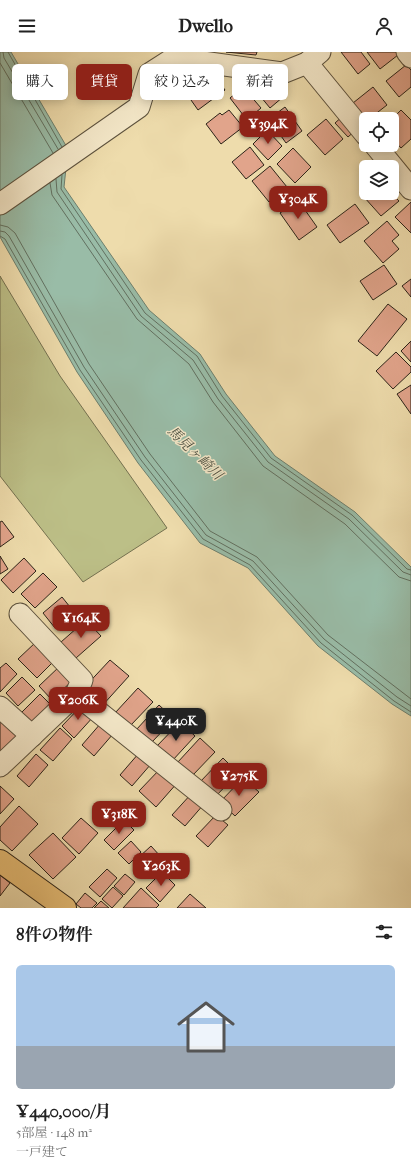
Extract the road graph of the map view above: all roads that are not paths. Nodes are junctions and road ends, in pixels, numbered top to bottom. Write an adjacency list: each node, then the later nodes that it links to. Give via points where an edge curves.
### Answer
1 (407, 52): 2 (lane)
2 (411, 57)
3 (313, 58): 4 (lane); 7 (lane, via 282,73 174,58 150,74 139,107)
4 (359, 125)
5 (381, 152): 6 (lane)
6 (411, 189)
7 (0, 204)
8 (20, 614): 9 (lane, via 82,680)
9 (76, 694): 11 (lane); 13 (lane)
10 (0, 707): 11 (lane)
11 (32, 736): 12 (lane)
12 (0, 766)
13 (221, 810)
14 (0, 861): 15 (main road)
15 (65, 908)

